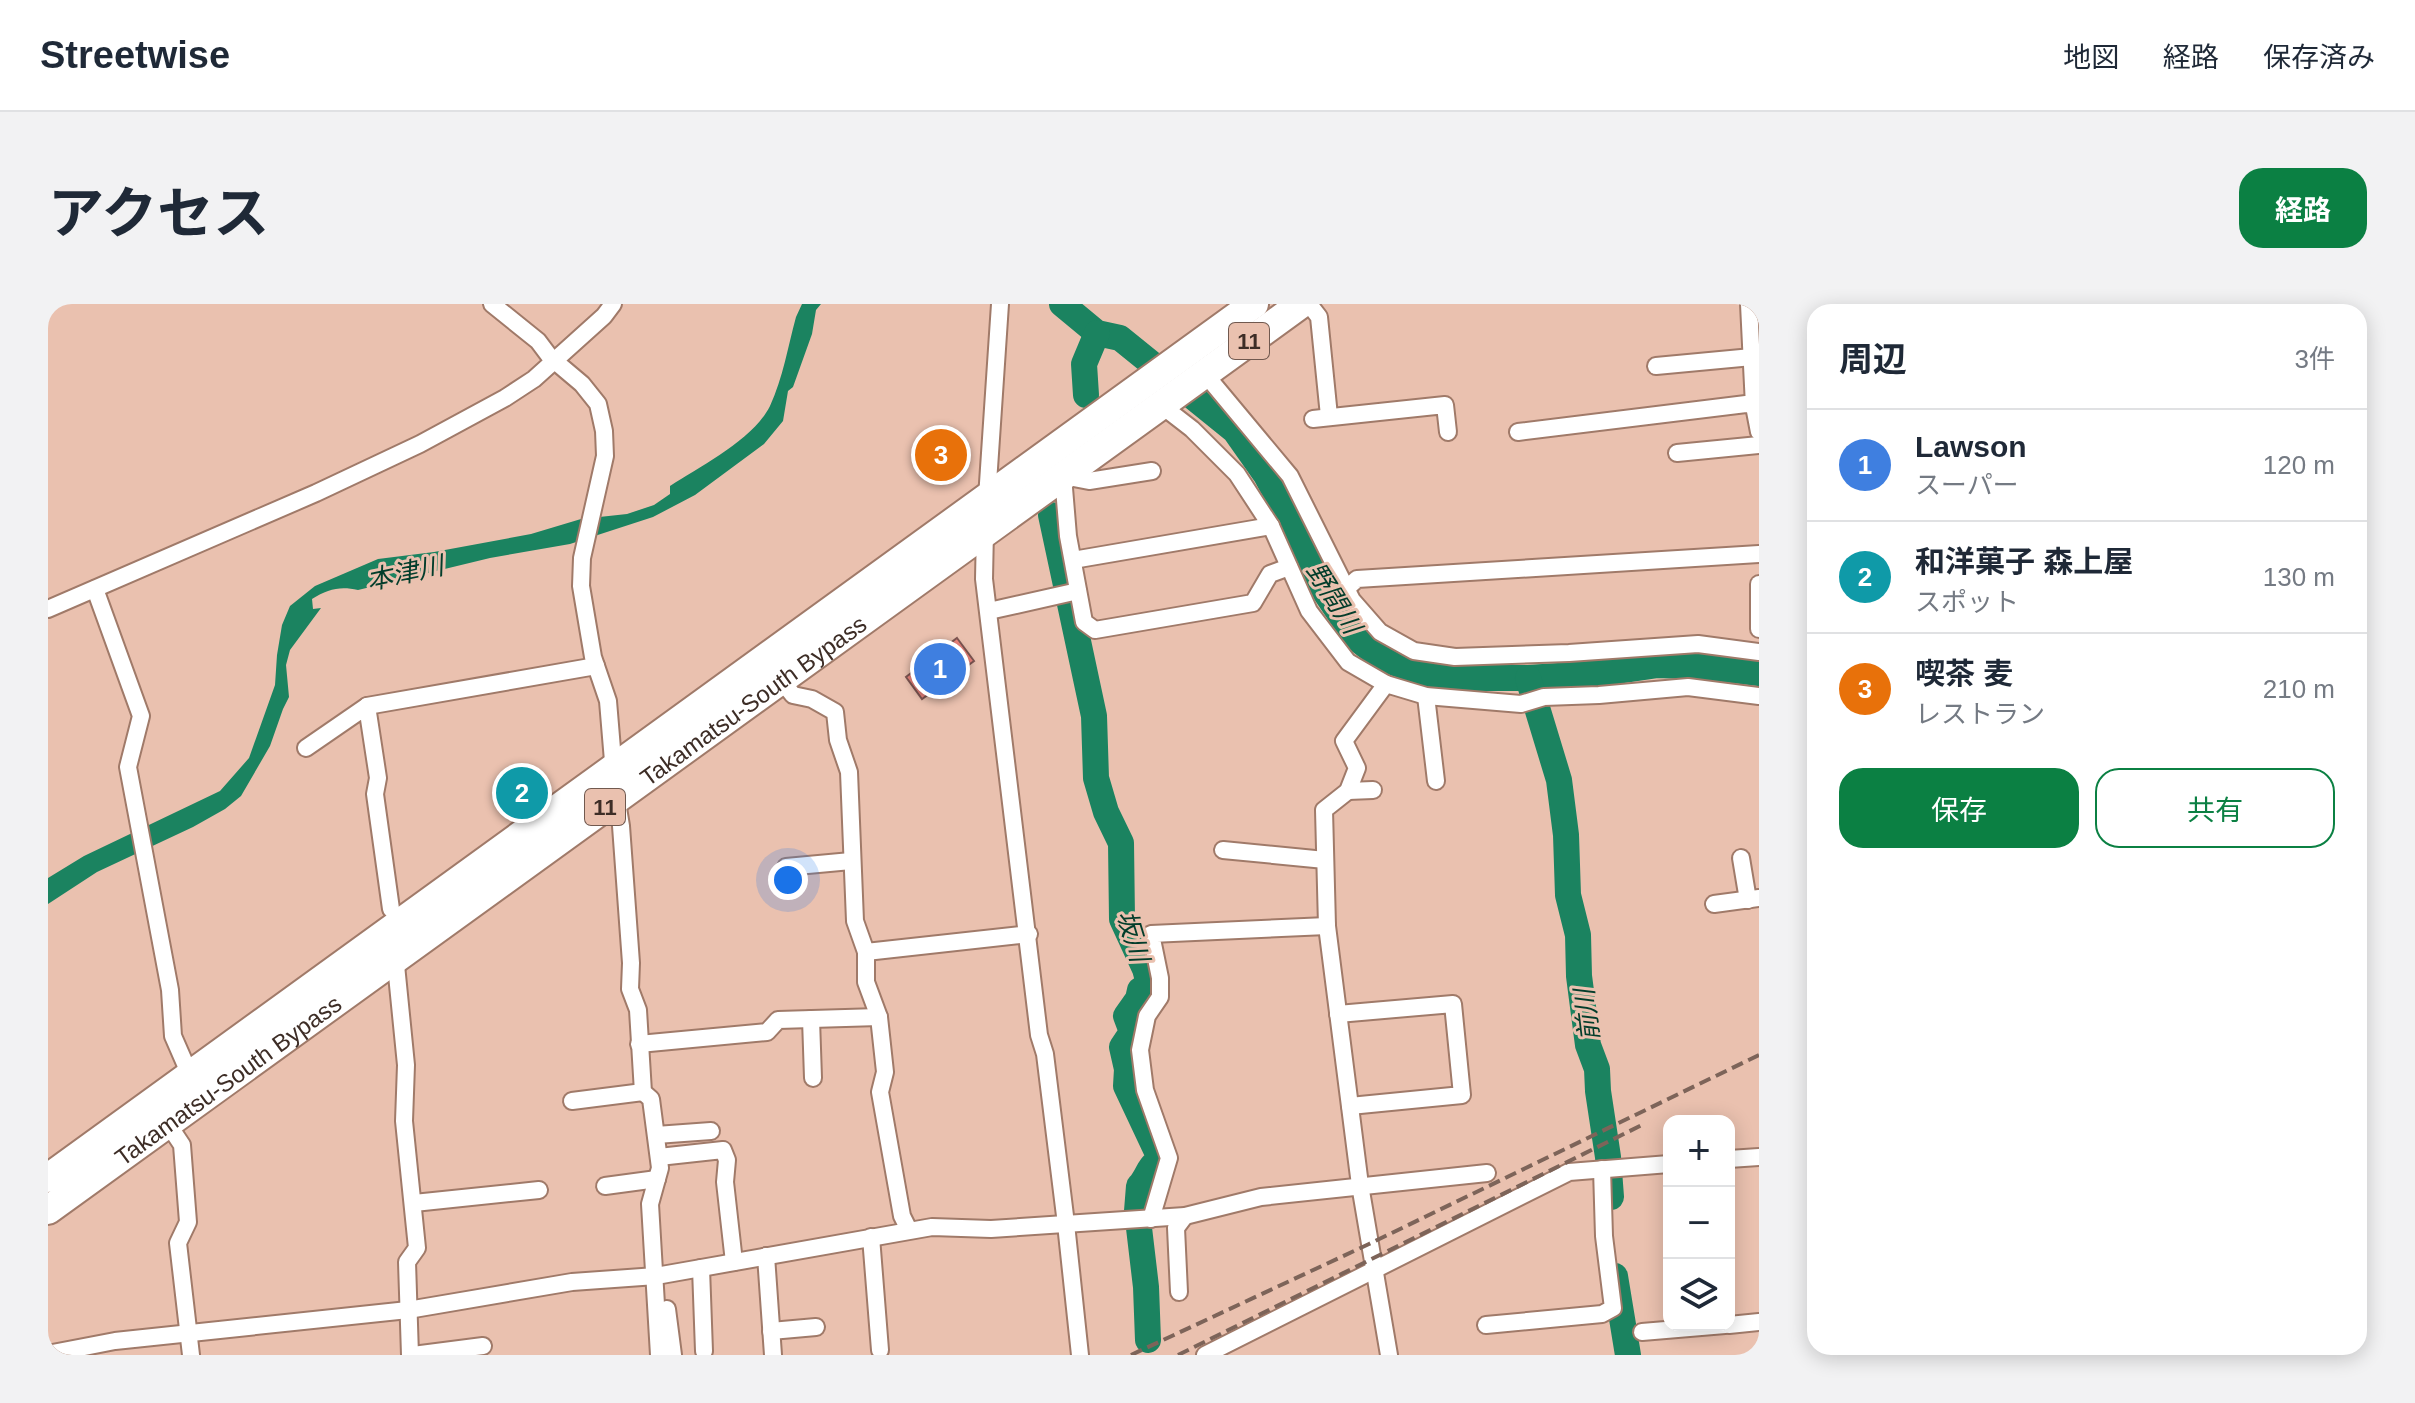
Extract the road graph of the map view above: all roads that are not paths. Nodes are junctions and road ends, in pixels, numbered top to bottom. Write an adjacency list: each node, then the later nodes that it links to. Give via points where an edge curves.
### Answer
1 (492, 304): 9 (street)
2 (613, 304): 9 (street)
3 (1000, 304): 21 (street)
4 (1254, 304): 11 (highway, Takamatsu-South Bypass / 11)
5 (1301, 304): 11 (highway, Takamatsu-South Bypass / 11)
6 (1309, 304): 14 (street, via 1319,317 1321,418 1445,405)
7 (1749, 304): 8 (street)
8 (1752, 357): 10 (street); 13 (street)
9 (556, 362): 28 (street, via 505,398 420,444); 35 (street, via 598,404 605,444 582,558 581,586)
10 (1656, 366)
11 (1193, 371): 12 (highway, Takamatsu-South Bypass / 11); 21 (highway, Takamatsu-South Bypass / 11, via 1137,389); 29 (street, via 1290,476)
12 (1161, 405): 20 (highway, Takamatsu-South Bypass / 11); 22 (street, via 1237,474)
13 (1757, 405): 15 (street); 16 (street)
14 (1448, 432)
15 (1518, 432)
16 (1759, 432)
17 (1759, 445): 18 (street)
18 (1677, 453)
19 (1152, 471): 20 (street, via 1089,481)
20 (1063, 476): 23 (highway, Takamatsu-South Bypass / 11); 25 (street)
21 (988, 495): 23 (street); 42 (highway, Takamatsu-South Bypass / 11)
22 (1271, 526): 25 (street); 26 (street)
23 (984, 534): 32 (street); 36 (highway, Takamatsu-South Bypass / 11)
24 (1759, 554): 29 (street, via 1357,579)
25 (1073, 560): 30 (street)
26 (1289, 567): 30 (street, via 1270,574 1253,603 1095,630 1084,622); 37 (street, via 1309,611 1348,662)
27 (1759, 584): 33 (street)
28 (95, 589): 31 (street); 63 (street, via 141,716 128,767 170,990 173,1036)
29 (1346, 589): 34 (street, via 1380,632 1414,651 1455,657 1698,644)
30 (1070, 593): 32 (street)
31 (48, 609)
32 (989, 611): 56 (street)
33 (1759, 629)
34 (1759, 652)
35 (596, 666): 40 (street); 42 (street, via 608,701)
36 (781, 680): 46 (highway, Takamatsu-South Bypass / 11); 50 (street, via 793,695 835,712 849,772)
37 (1386, 684): 38 (street); 45 (street, via 1344,741 1357,768)
38 (1426, 696): 39 (street, via 1521,704 1544,697 1688,687); 43 (street)
39 (1759, 696)
40 (367, 706): 41 (street); 54 (street)
41 (306, 748)
42 (614, 768): 46 (street); 54 (highway, Takamatsu-South Bypass / 11)
43 (1436, 781)
44 (1373, 790): 45 (street)
45 (1348, 791): 49 (street, via 1324,810)
46 (617, 798): 58 (highway, Takamatsu-South Bypass / 11); 62 (street, via 630,989 638,1010)
47 (1223, 850): 49 (street)
48 (1741, 858): 52 (street)
49 (1325, 860): 55 (street)
50 (851, 861): 51 (street); 57 (street, via 855,921)
51 (786, 867)
52 (1754, 899): 53 (street)
53 (1714, 904)
54 (391, 919): 58 (street); 63 (highway, Takamatsu-South Bypass / 11)
55 (1327, 926): 59 (street); 85 (street, via 1151,934 1160,997 1147,1016 1140,1050 1145,1090 1169,1158)
56 (1029, 934): 57 (street); 86 (street)
57 (866, 952): 60 (street, via 866,982)
58 (396, 959): 68 (highway, Takamatsu-South Bypass / 11); 82 (street)
59 (1338, 1014): 67 (street); 67 (street, via 1453,1004 1462,1095)
60 (879, 1017): 61 (street); 87 (street, via 885,1072 880,1092)
61 (811, 1019): 62 (street, via 778,1020 767,1032); 64 (street)
62 (639, 1044): 65 (street)
63 (190, 1075): 77 (highway, Takamatsu-South Bypass / 11)
64 (813, 1078)
65 (643, 1092): 66 (street); 70 (street, via 651,1099)
66 (572, 1101)
67 (1350, 1106): 79 (street)
68 (168, 1124): 83 (highway, Takamatsu-South Bypass / 11); 103 (street, via 182,1145 188,1222 178,1243)
69 (711, 1131): 70 (street)
70 (656, 1135): 71 (street)
71 (659, 1157): 78 (street); 90 (street, via 723,1150)
72 (1759, 1157): 73 (street)
73 (1735, 1159)
74 (1663, 1164): 75 (street)
75 (1602, 1169): 92 (street, via 1569,1172); 98 (street, via 1613,1308 1602,1314)
76 (1487, 1173): 79 (street)
77 (48, 1178)
78 (657, 1179): 80 (street); 93 (street, via 650,1204)
79 (1360, 1185): 84 (street, via 1261,1197); 92 (street)
80 (605, 1186)
81 (539, 1190): 82 (street)
82 (414, 1203): 95 (street, via 417,1248 407,1262)
83 (48, 1210)
84 (1185, 1216): 85 (street); 94 (street, via 1176,1228)
85 (1143, 1219): 86 (street)
86 (1066, 1224): 87 (street); 113 (street)
87 (909, 1230): 88 (street)
88 (871, 1237): 89 (street); 105 (street)
89 (766, 1256): 90 (street); 101 (street)
90 (734, 1262): 91 (street)
91 (701, 1268): 93 (street); 106 (street)
92 (1375, 1269): 114 (street); 115 (street)
93 (661, 1275): 95 (street, via 572,1282); 110 (street); 111 (street)
94 (1179, 1292)
95 (408, 1310): 103 (street); 109 (street)
96 (1759, 1322): 97 (street)
97 (1735, 1324)
98 (1486, 1325)
99 (816, 1327): 101 (street)
100 (1663, 1330): 102 (street)
101 (771, 1331): 112 (street)
102 (1642, 1332)
103 (188, 1334): 107 (street); 108 (street)
104 (483, 1346): 109 (street)
105 (880, 1350)
106 (704, 1351)
107 (48, 1354)
108 (191, 1355)
109 (412, 1355)
110 (659, 1355)
111 (673, 1355)
112 (773, 1355)
113 (1080, 1355)
114 (1205, 1355)
115 (1389, 1355)

